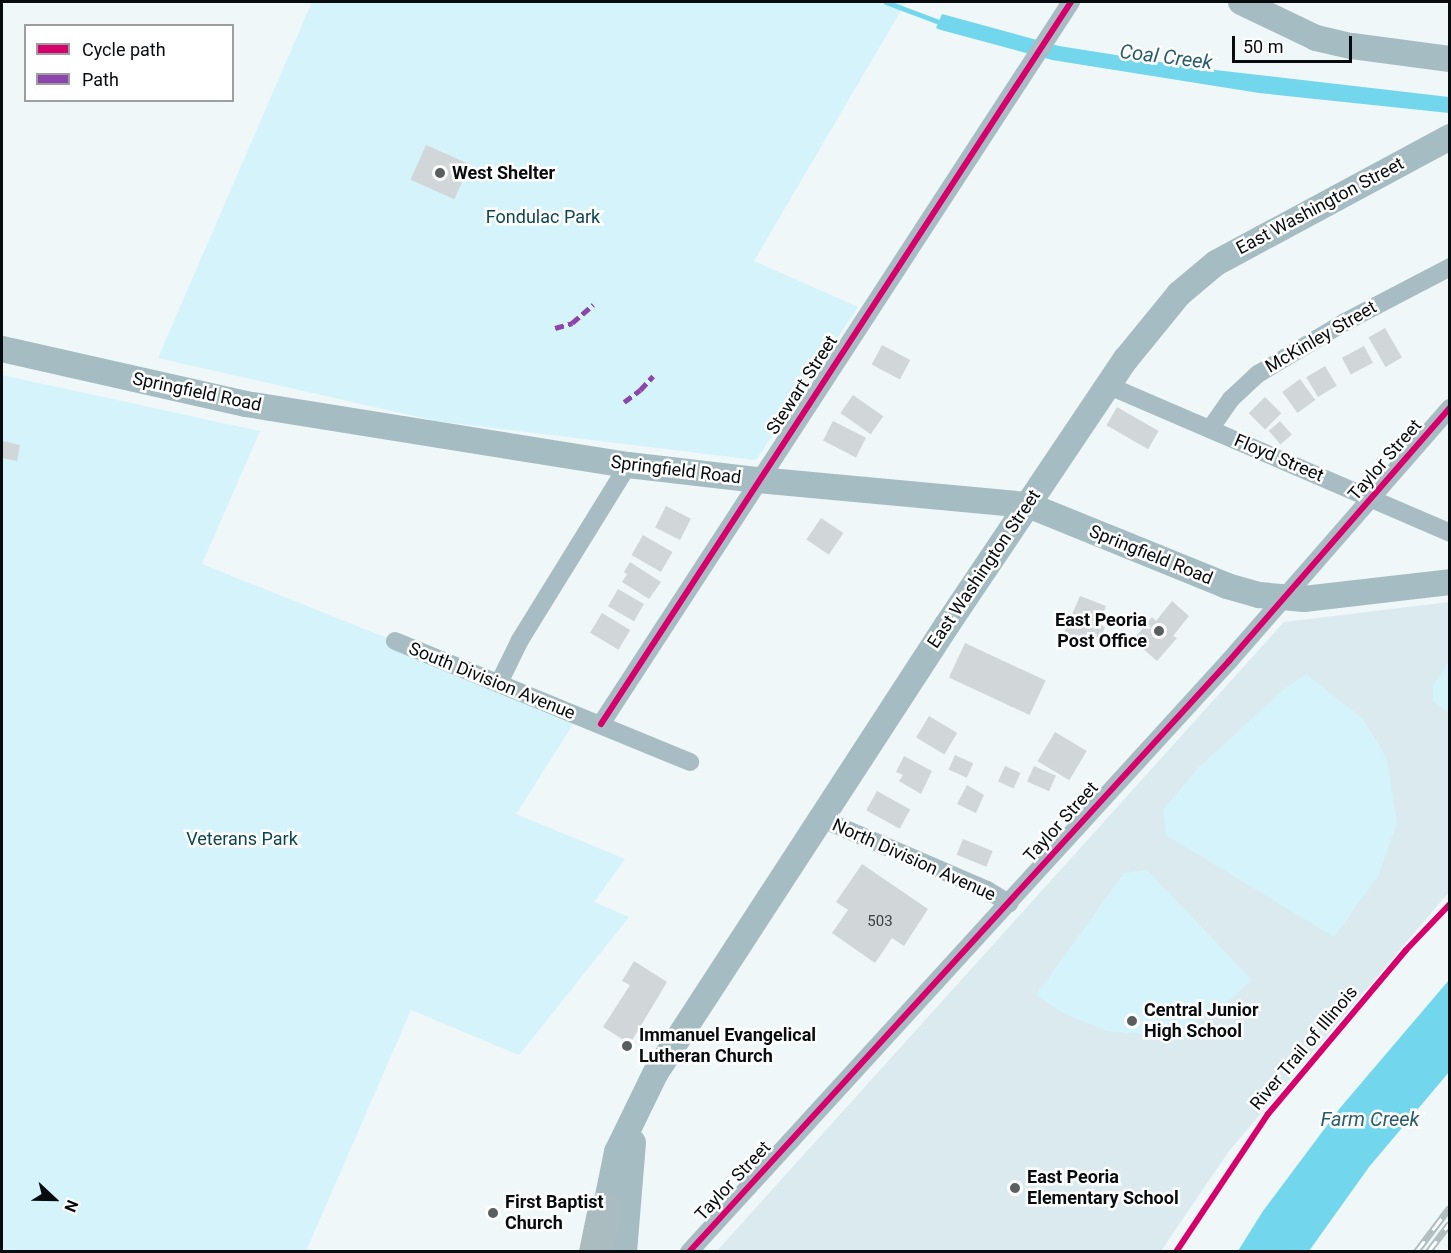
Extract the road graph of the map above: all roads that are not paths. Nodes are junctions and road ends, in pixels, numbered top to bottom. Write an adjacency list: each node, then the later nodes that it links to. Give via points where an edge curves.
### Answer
1 (1071, 2): 11 (street, Stewart Street)
2 (1241, 2): 3 (main road, via 1316,38)
3 (1449, 59)
4 (1449, 138): 7 (main road, East Washington Street, via 1236,250 1206,270 1179,294)
5 (1449, 267): 9 (street, McKinley Street, via 1258,374 1231,399)
6 (2, 349): 10 (main road, Springfield Road, via 246,404)
7 (1107, 385): 9 (street, Floyd Street); 13 (main road, East Washington Street)
8 (1449, 408): 12 (street, Taylor Street)
9 (1210, 429): 12 (street, Floyd Street)
10 (628, 465): 11 (main road, Springfield Road); 18 (street, via 520,640)
11 (758, 480): 13 (main road, Springfield Road); 19 (street, Stewart Street)
12 (1372, 498): 14 (street, Floyd Street); 16 (street, Taylor Street)
13 (1028, 505): 16 (main road, Springfield Road, via 1227,586); 21 (main road, East Washington Street)
14 (1449, 533)
15 (1449, 582): 16 (main road, Springfield Road, via 1342,596)
16 (1284, 598): 22 (street, Taylor Street)
17 (395, 641): 18 (street, South Division Avenue)
18 (499, 683): 19 (street, South Division Avenue)
19 (601, 724): 20 (street, South Division Avenue)
20 (690, 762)
21 (820, 818): 22 (street, North Division Avenue); 23 (main road, East Washington Street, via 655,1074)
22 (1009, 903): 27 (street, Taylor Street)
23 (634, 1118): 24 (main road, East Washington Street, via 617,1152); 26 (main road, East Washington Street)
24 (604, 1208): 25 (highway)
25 (596, 1251)
26 (624, 1251)
27 (689, 1251)

